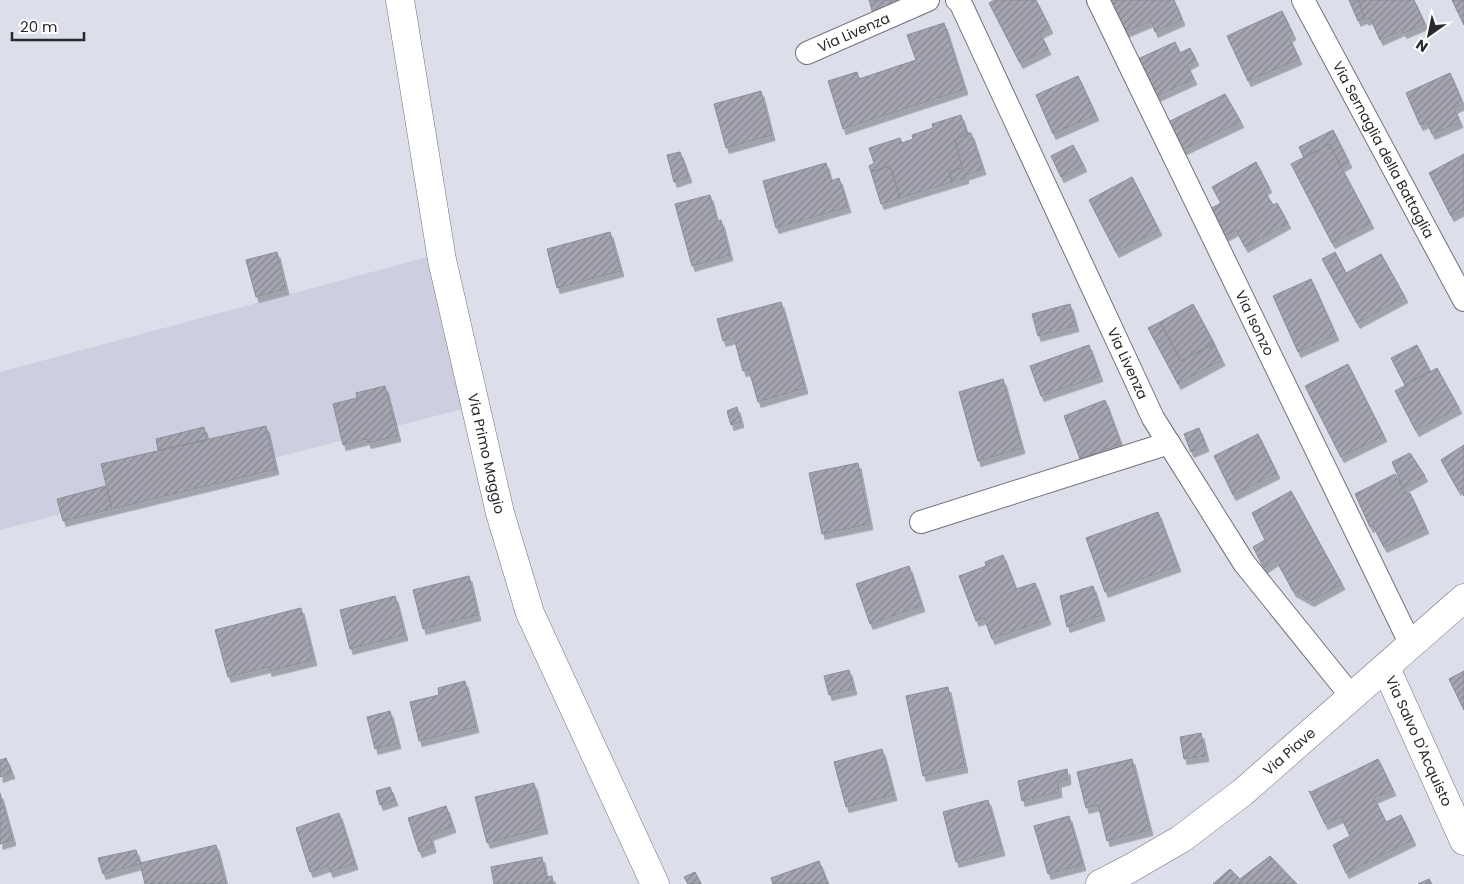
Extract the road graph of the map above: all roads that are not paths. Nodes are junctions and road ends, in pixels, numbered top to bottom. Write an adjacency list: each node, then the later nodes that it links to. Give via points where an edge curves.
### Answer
1 (400, 0): 15 (street, Via Primo Maggio, via 442,260 500,513 530,613)
2 (928, 0): 6 (street, Via Livenza)
3 (957, 0): 8 (street, Via Livenza, via 1153,418)
4 (1098, 0): 11 (street, Via Isonzo)
5 (1303, 0): 7 (street, Via Sernaglia della Battaglia)
6 (807, 53)
7 (1464, 300)
8 (1169, 443): 9 (street); 13 (street, Via Livenza, via 1244,563)
9 (921, 522)
10 (1464, 598): 11 (street, Via Piave)
11 (1411, 645): 12 (street, Via Piave)
12 (1386, 668): 13 (street, Via Piave); 14 (street, Via Salvo D'Acquisto)
13 (1352, 697): 16 (street, Via Piave, via 1243,792 1181,839)
14 (1464, 841)
15 (655, 884)
16 (1100, 884)

